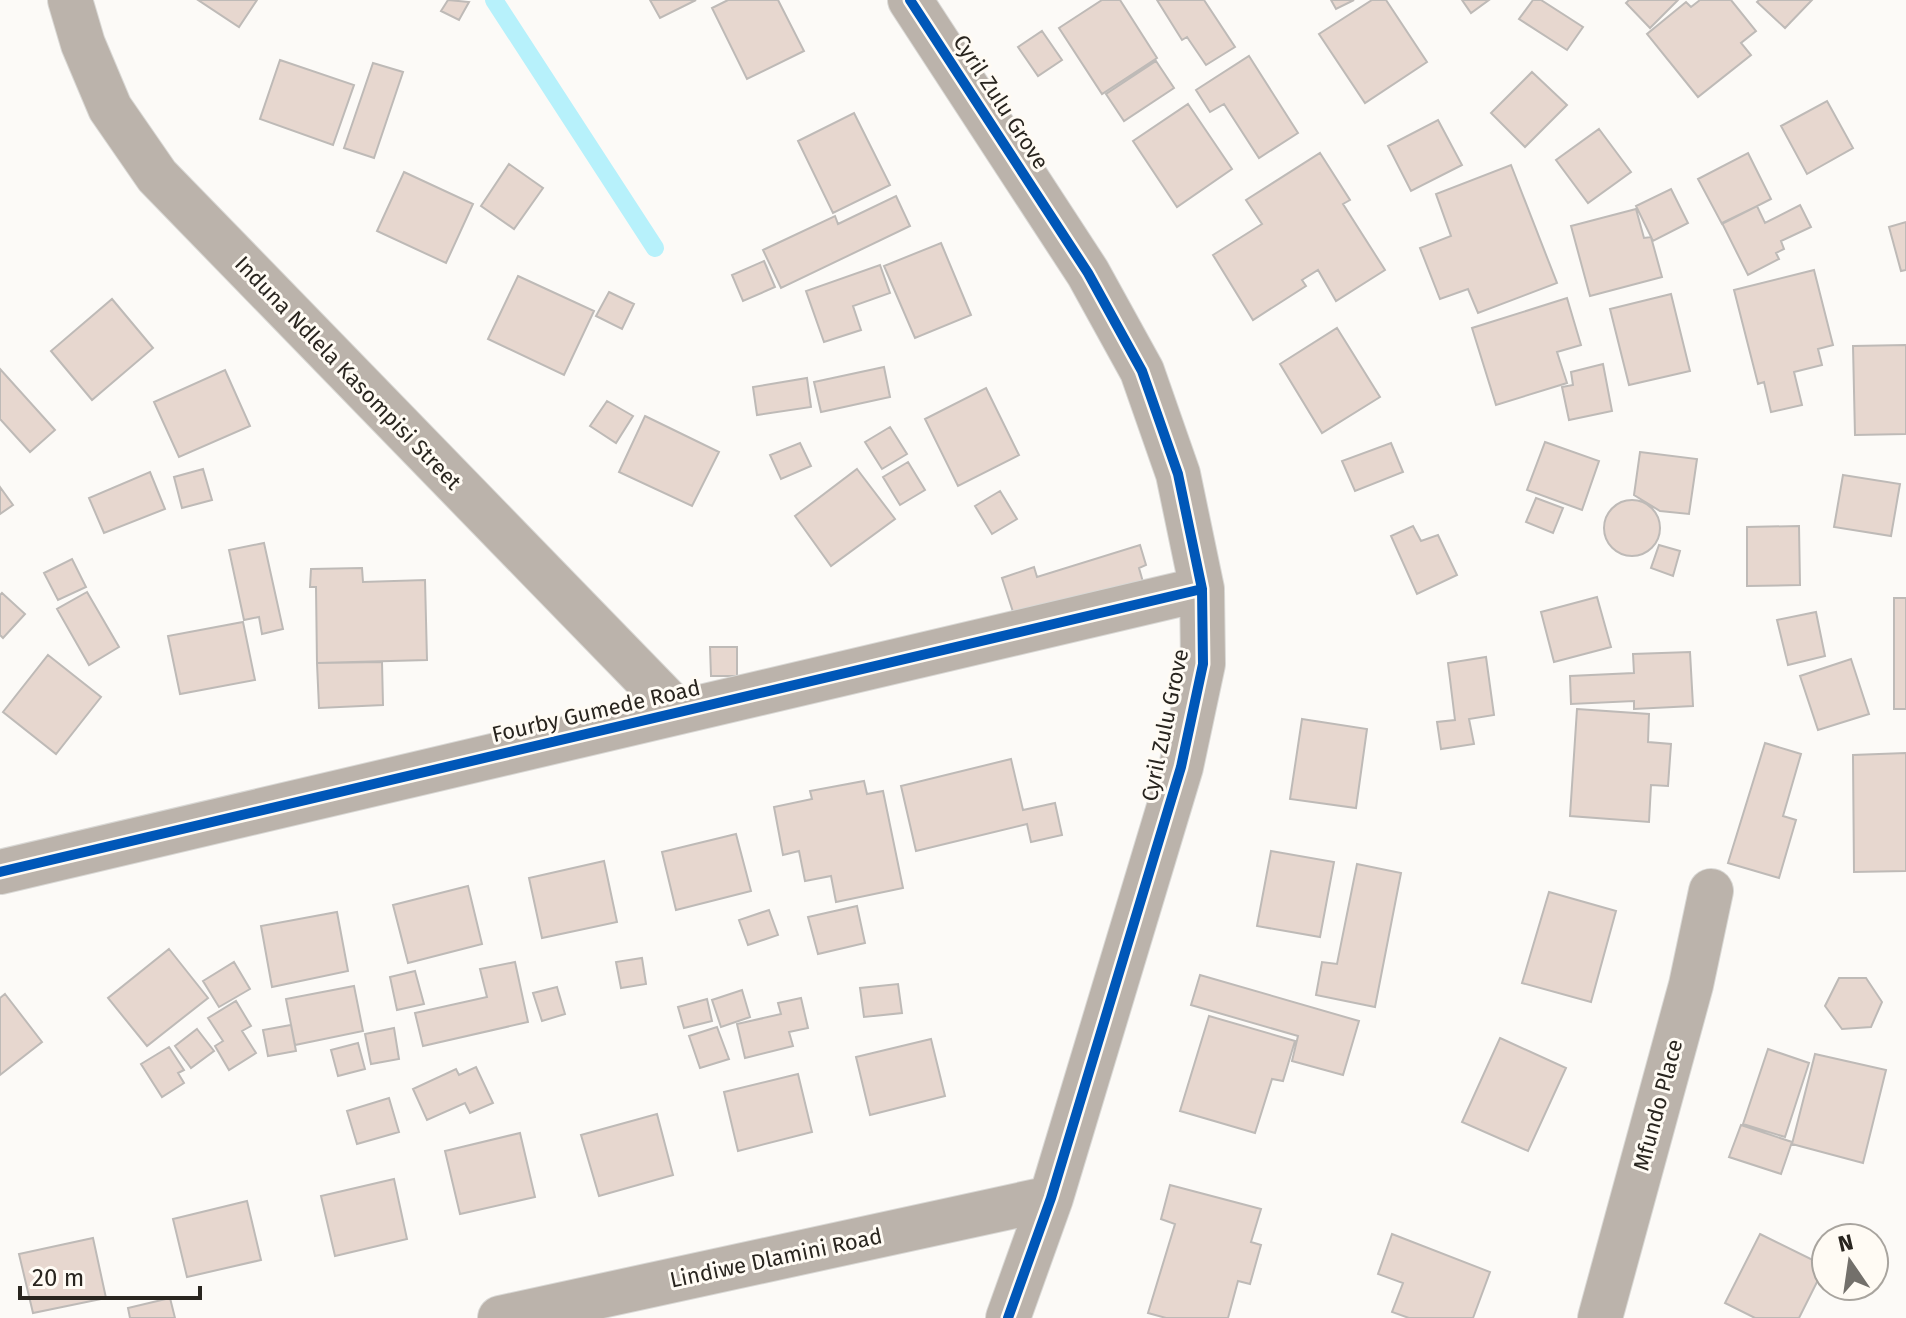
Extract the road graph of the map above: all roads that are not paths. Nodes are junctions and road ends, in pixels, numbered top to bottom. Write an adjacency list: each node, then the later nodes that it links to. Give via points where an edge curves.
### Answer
1 (70, 0): 4 (street, Induna Ndlela Kasompisi Street, via 110,108 157,176)
2 (910, 0): 3 (street, Cyril Zulu Grove, via 1088,273 1142,371 1178,474)
3 (1202, 589): 4 (street, Fourby Gumede Road); 7 (street, Cyril Zulu Grove, via 1203,664 1181,767)
4 (678, 712): 5 (street, Fourby Gumede Road)
5 (0, 872)
6 (1711, 891): 10 (street, Mfundo Place, via 1691,985)
7 (1051, 1198): 8 (street, Lindiwe Dlamini Road); 9 (street, Cyril Zulu Grove)
8 (500, 1318)
9 (1008, 1318)
10 (1600, 1318)

